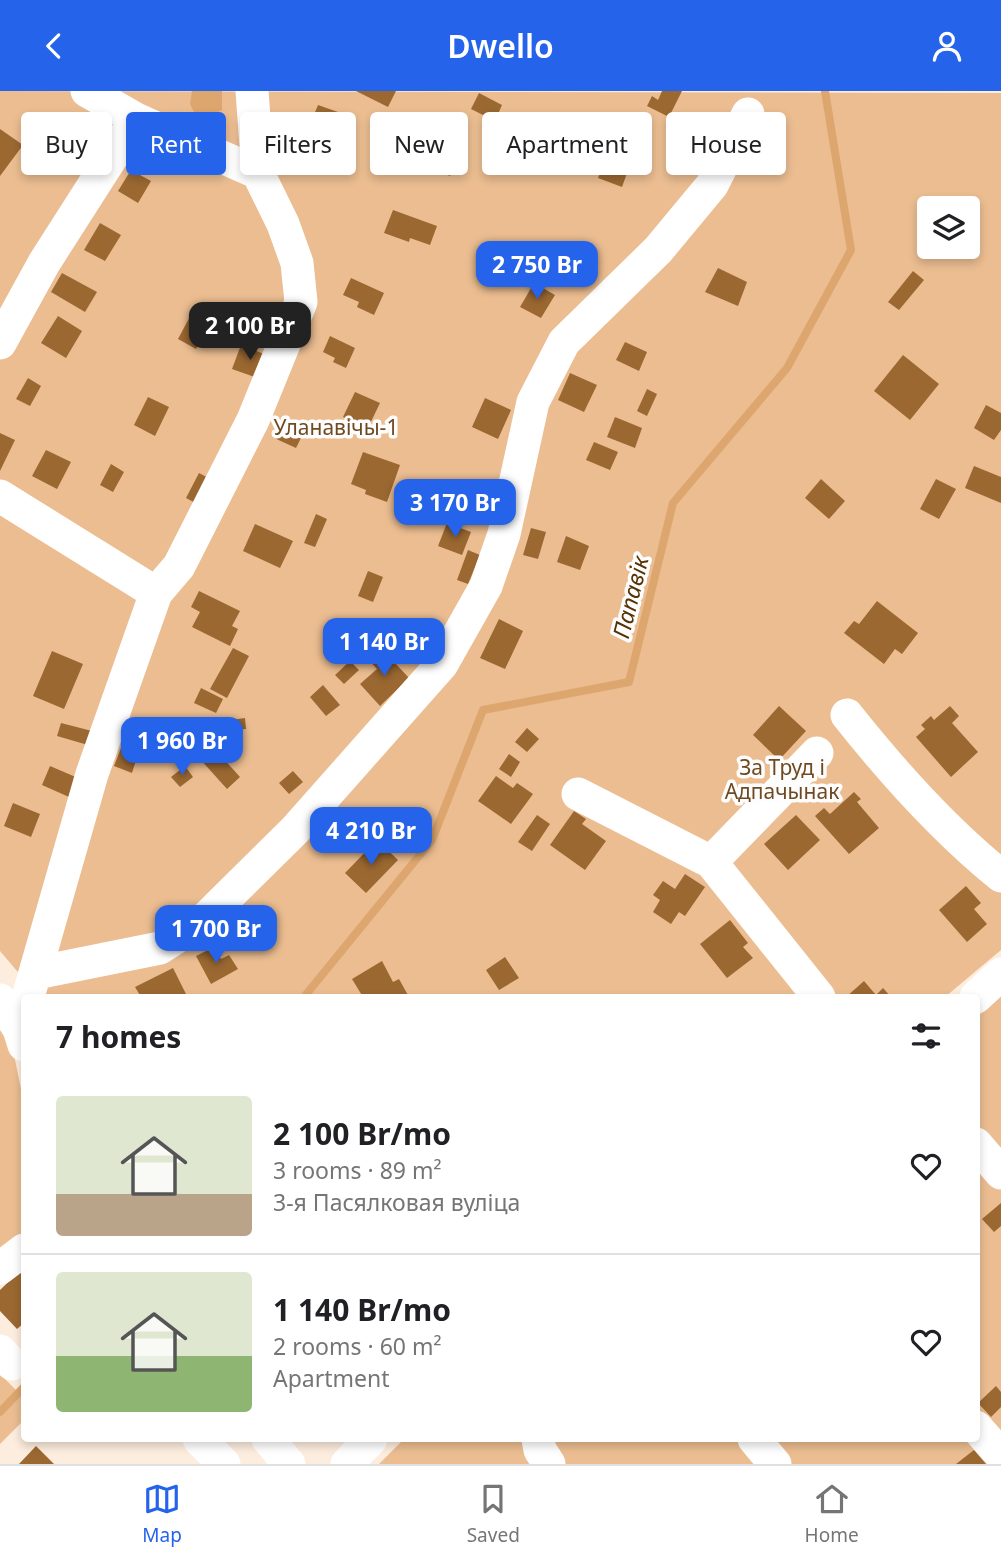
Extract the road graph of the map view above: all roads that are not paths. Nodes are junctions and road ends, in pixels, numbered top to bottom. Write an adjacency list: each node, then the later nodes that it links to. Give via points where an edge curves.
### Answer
1 (87, 91): 4 (street)
2 (251, 91): 3 (street)
3 (253, 112)
4 (126, 113)
5 (126, 135): 8 (street, via 44,263)
6 (259, 175): 10 (street, via 297,263 301,302 253,420 179,566)
7 (717, 175): 17 (street, via 657,250 564,342 533,402 504,534 486,586 442,664 295,830 205,919 160,948)
8 (0, 343)
9 (0, 496): 10 (street)
10 (156, 593): 17 (street, via 92,774)
11 (846, 715): 15 (street, via 891,770 970,851)
12 (817, 753): 14 (street)
13 (578, 794): 14 (street)
14 (711, 862): 18 (street)
15 (1001, 876)
16 (1001, 974): 19 (street)
17 (32, 985)
18 (816, 994)
19 (979, 994)
20 (0, 1000): 21 (street)
21 (21, 1026)
22 (980, 1149): 23 (street)
23 (1001, 1173)
24 (21, 1252): 25 (street)
25 (0, 1268)
26 (980, 1431): 32 (street)
27 (202, 1442): 33 (street)
28 (271, 1442): 34 (street)
29 (368, 1442): 35 (street)
30 (539, 1442): 36 (street)
31 (757, 1442): 37 (street)
32 (1001, 1455)
33 (224, 1464)
34 (289, 1464)
35 (347, 1464)
36 (550, 1464)
37 (775, 1464)

